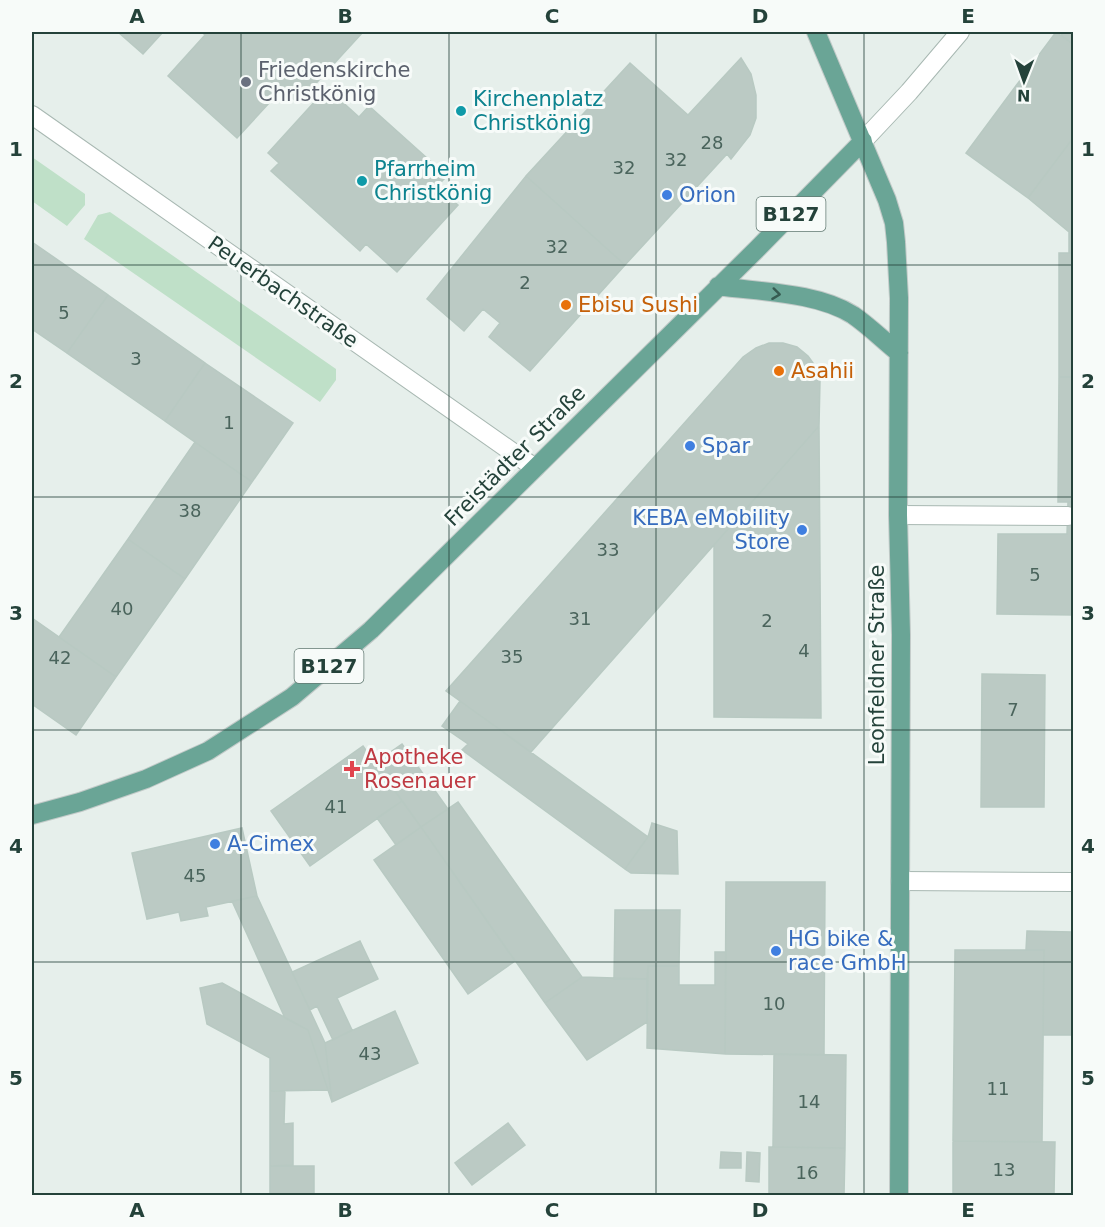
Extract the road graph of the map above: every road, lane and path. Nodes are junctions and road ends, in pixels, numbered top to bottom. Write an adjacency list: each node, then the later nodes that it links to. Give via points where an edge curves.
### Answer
1 (816, 32): 4 (main road, Leonfeldner Straße)
2 (960, 32): 4 (street, Freistädter Straße)
3 (32, 115): 7 (street, Peuerbachstraße)
4 (863, 141): 5 (main road, Freistädter Straße / B127); 6 (main road, Leonfeldner Straße, via 894,223)
5 (718, 286): 6 (main road, one-way to 6, via 826,302 852,314); 7 (main road, Freistädter Straße / B127)
6 (899, 353): 8 (main road, Leonfeldner Straße)
7 (535, 468): 10 (main road, Freistädter Straße / B127, via 371,630 292,697 208,751 166,770 80,802)
8 (898, 516): 9 (street); 11 (main road, Leonfeldner Straße)
9 (1068, 516)
10 (32, 814)
11 (900, 881): 12 (street); 13 (main road, Leonfeldner Straße)
12 (1074, 882)
13 (899, 1196)

